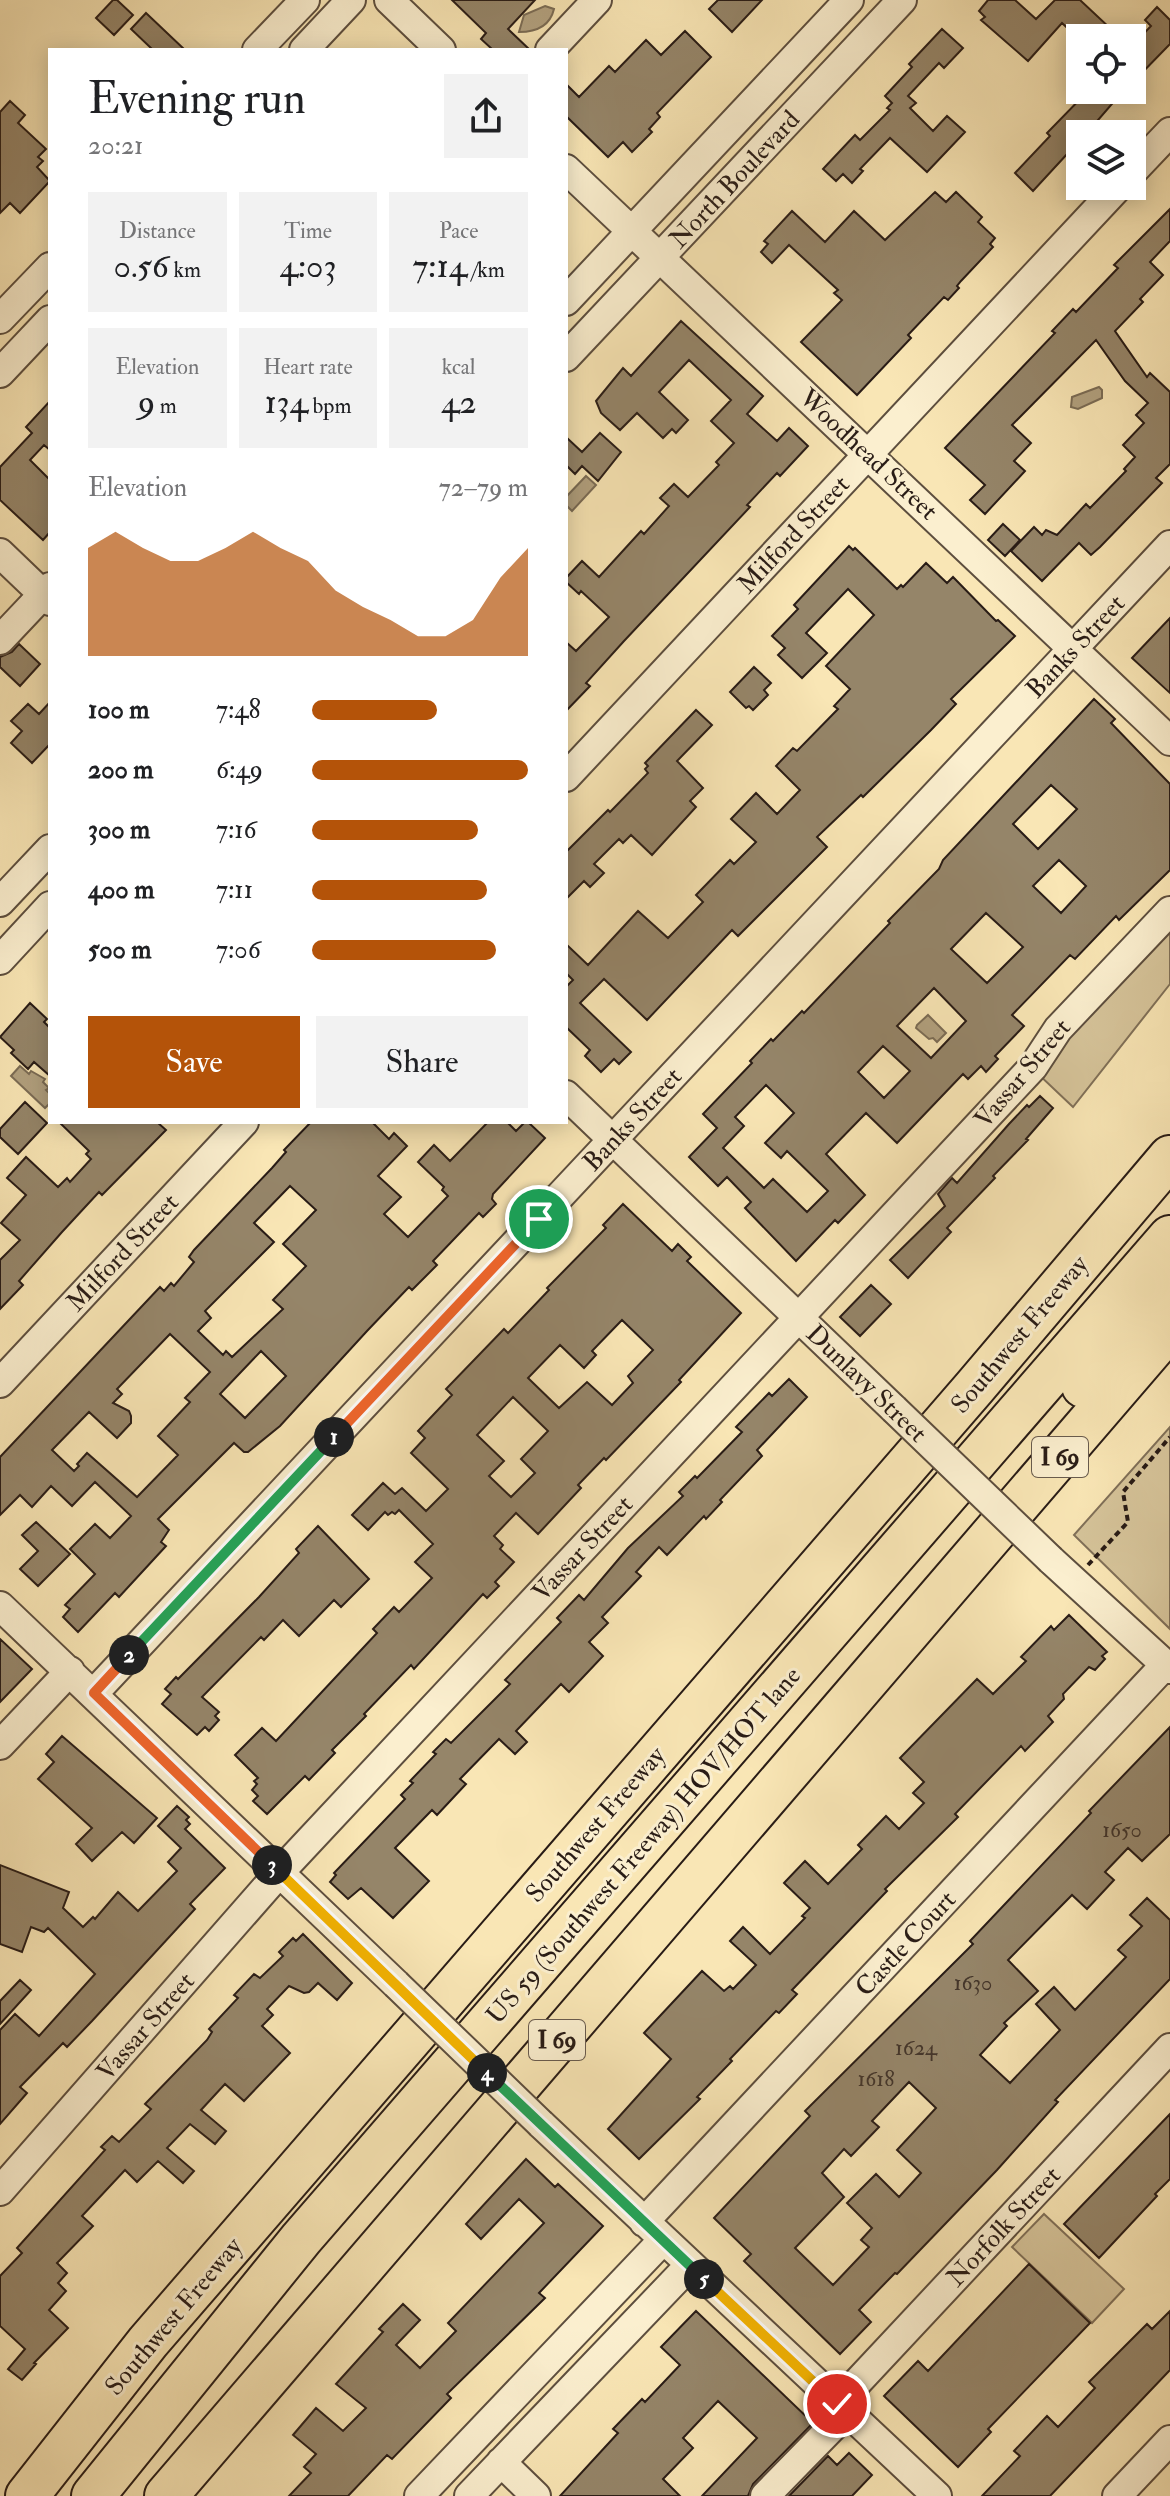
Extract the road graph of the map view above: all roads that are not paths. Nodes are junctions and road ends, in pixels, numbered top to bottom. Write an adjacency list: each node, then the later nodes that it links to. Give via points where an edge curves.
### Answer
1 (305, 0): 7 (street)
2 (351, 0): 8 (street)
3 (389, 0): 9 (street)
4 (597, 0): 10 (street)
5 (849, 0): 15 (street, North Boulevard)
6 (902, 0): 16 (street, North Boulevard)
7 (259, 48)
8 (306, 48)
9 (439, 48)
10 (552, 48)
11 (1170, 132): 12 (street)
12 (1146, 157)
13 (568, 171): 15 (street, Woodhead Street)
14 (1106, 200): 23 (street, Milford Street)
15 (631, 231): 16 (street, Woodhead Street); 18 (street, North Boulevard)
16 (660, 258): 21 (street, North Boulevard); 23 (street, Woodhead Street)
17 (48, 269): 19 (street)
18 (568, 299)
19 (0, 319)
20 (48, 322): 22 (street)
21 (568, 355)
22 (0, 373)
23 (869, 453): 28 (street, Woodhead Street); 30 (street, Milford Street)
24 (1170, 545): 28 (street, Banks Street)
25 (0, 553): 26 (street)
26 (48, 594): 27 (street)
27 (0, 640)
28 (1073, 649): 29 (street, Woodhead Street); 38 (street, Banks Street)
29 (1170, 741)
30 (568, 775)
31 (48, 851): 32 (street)
32 (0, 902)
33 (48, 908): 35 (street)
34 (1170, 911): 43 (street, Vassar Street, via 1058,1029 1033,1067)
35 (0, 960)
36 (568, 1097): 38 (street, Dunlavy Street)
37 (242, 1124): 45 (street, Milford Street)
38 (613, 1140): 43 (street, Dunlavy Street); 51 (street, Banks Street)
39 (1170, 1157): 46 (highway, Southwest Freeway)
40 (1170, 1215): 46 (highway, via 1065,1329)
41 (1170, 1237): 62 (highway, US 59 (Southwest Freeway) HOV/HOT lane, via 311,2227)
42 (1170, 1280): 47 (highway, via 1014,1471)
43 (798, 1317): 49 (street, Dunlavy Street, bridge); 53 (street, Vassar Street)
44 (1170, 1328): 47 (highway, I 69)
45 (0, 1383)
46 (974, 1388): 61 (highway, Southwest Freeway, via 148,2342)
47 (950, 1586): 63 (highway, I 69)
48 (0, 1606): 50 (street)
49 (1167, 1667): 56 (street, Castle Court)
50 (70, 1671): 51 (street); 52 (street)
51 (94, 1693): 53 (street)
52 (0, 1745)
53 (280, 1872): 55 (street, Vassar Street); 56 (street, bridge)
54 (1170, 2048): 58 (street, Norfolk Street)
55 (0, 2191)
56 (654, 2231): 57 (street); 64 (street, Castle Court)
57 (690, 2265): 58 (street); 60 (street)
58 (842, 2409): 67 (street, Norfolk Street); 68 (street)
59 (1170, 2440): 69 (street)
60 (501, 2462): 65 (street); 66 (street)
61 (27, 2496)
62 (93, 2496)
63 (166, 2496)
64 (419, 2496)
65 (469, 2496)
66 (536, 2496)
67 (765, 2496)
68 (937, 2496)
69 (1117, 2496)

